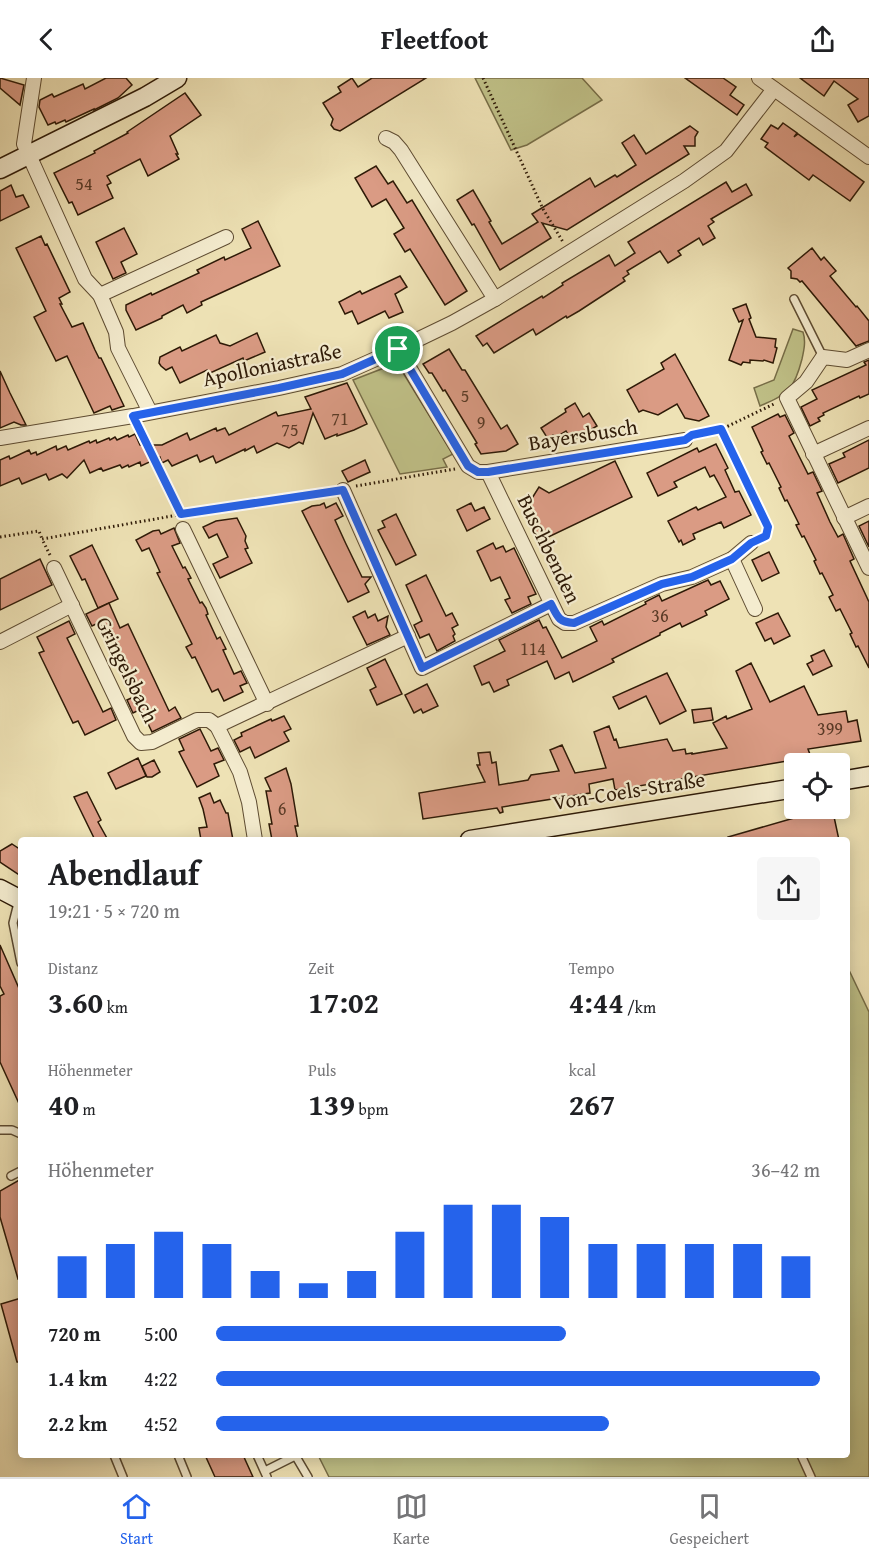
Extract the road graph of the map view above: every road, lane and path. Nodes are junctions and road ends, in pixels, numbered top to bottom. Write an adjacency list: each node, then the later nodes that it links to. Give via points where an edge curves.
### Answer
1 (34, 78): 8 (street, via 24,144)
2 (177, 78): 8 (main road)
3 (483, 78): 11 (path, via 543,209)
4 (759, 78): 5 (street)
5 (774, 89): 7 (street); 11 (street, Apolloniastraße, via 726,151)
6 (386, 138): 13 (street, via 401,150)
7 (867, 153)
8 (29, 155): 9 (main road); 12 (street, via 85,279)
9 (0, 169)
10 (226, 237): 12 (street)
11 (570, 254): 13 (street, Apolloniastraße)
12 (100, 295): 19 (street, via 116,332 118,348)
13 (495, 299): 15 (street, Apolloniastraße)
14 (794, 299): 17 (lane)
15 (398, 349): 19 (street, Apolloniastraße, via 342,374); 26 (street)
16 (869, 350): 17 (street, via 847,360)
17 (823, 357): 18 (street, via 806,382)
18 (787, 398): 22 (path); 25 (street)
19 (150, 412): 20 (street, Apolloniastraße)
20 (133, 416): 23 (street, Apolloniastraße); 30 (path)
21 (869, 428): 25 (street)
22 (721, 429): 24 (path); 35 (path, via 768,527 766,536)
23 (0, 438)
24 (685, 440): 27 (street, Bayersbusch)
25 (813, 454): 31 (street)
26 (468, 466): 27 (street); 28 (path)
27 (488, 472): 39 (street, Buschbenden)
28 (343, 490): 30 (path); 42 (street)
29 (869, 506): 31 (street)
30 (181, 514): 34 (path)
31 (844, 518): 38 (street)
32 (183, 529): 44 (street)
33 (0, 537): 34 (path, via 39,531)
34 (42, 539): 37 (path)
35 (751, 543): 36 (street, Buschbenden)
36 (732, 559): 39 (street, Buschbenden, via 692,577 662,584 574,623 558,619); 41 (street)
37 (54, 568): 40 (street, Gringelsbach)
38 (869, 568)
39 (551, 604): 42 (street, via 422,668)
40 (72, 605): 43 (street, Gringelsbach); 45 (street, Gringelsbach, via 134,736 141,743 152,742 197,720 209,720)
41 (755, 609)
42 (408, 636): 44 (street)
43 (0, 642)
44 (267, 704): 45 (street)
45 (217, 726): 50 (street, via 240,772)
46 (869, 776): 47 (main road)
47 (850, 779)
48 (784, 790): 49 (main road, Von-Coels-Straße)
49 (532, 835): 51 (main road, Von-Coels-Straße)
50 (255, 837)
51 (507, 837)
52 (0, 889): 53 (main road)
53 (18, 899)
54 (18, 907): 55 (lane, via 13,923)
55 (18, 948)
56 (0, 1130): 57 (lane)
57 (18, 1133)
58 (18, 1172): 59 (lane)
59 (11, 1176)
60 (115, 1458): 67 (lane)
61 (179, 1458): 68 (lane)
62 (258, 1458): 66 (lane)
63 (290, 1458): 66 (lane)
64 (297, 1458): 69 (lane)
65 (802, 1458): 70 (lane)
66 (266, 1474)
67 (123, 1477)
68 (186, 1477)
69 (308, 1477)
70 (811, 1477)

